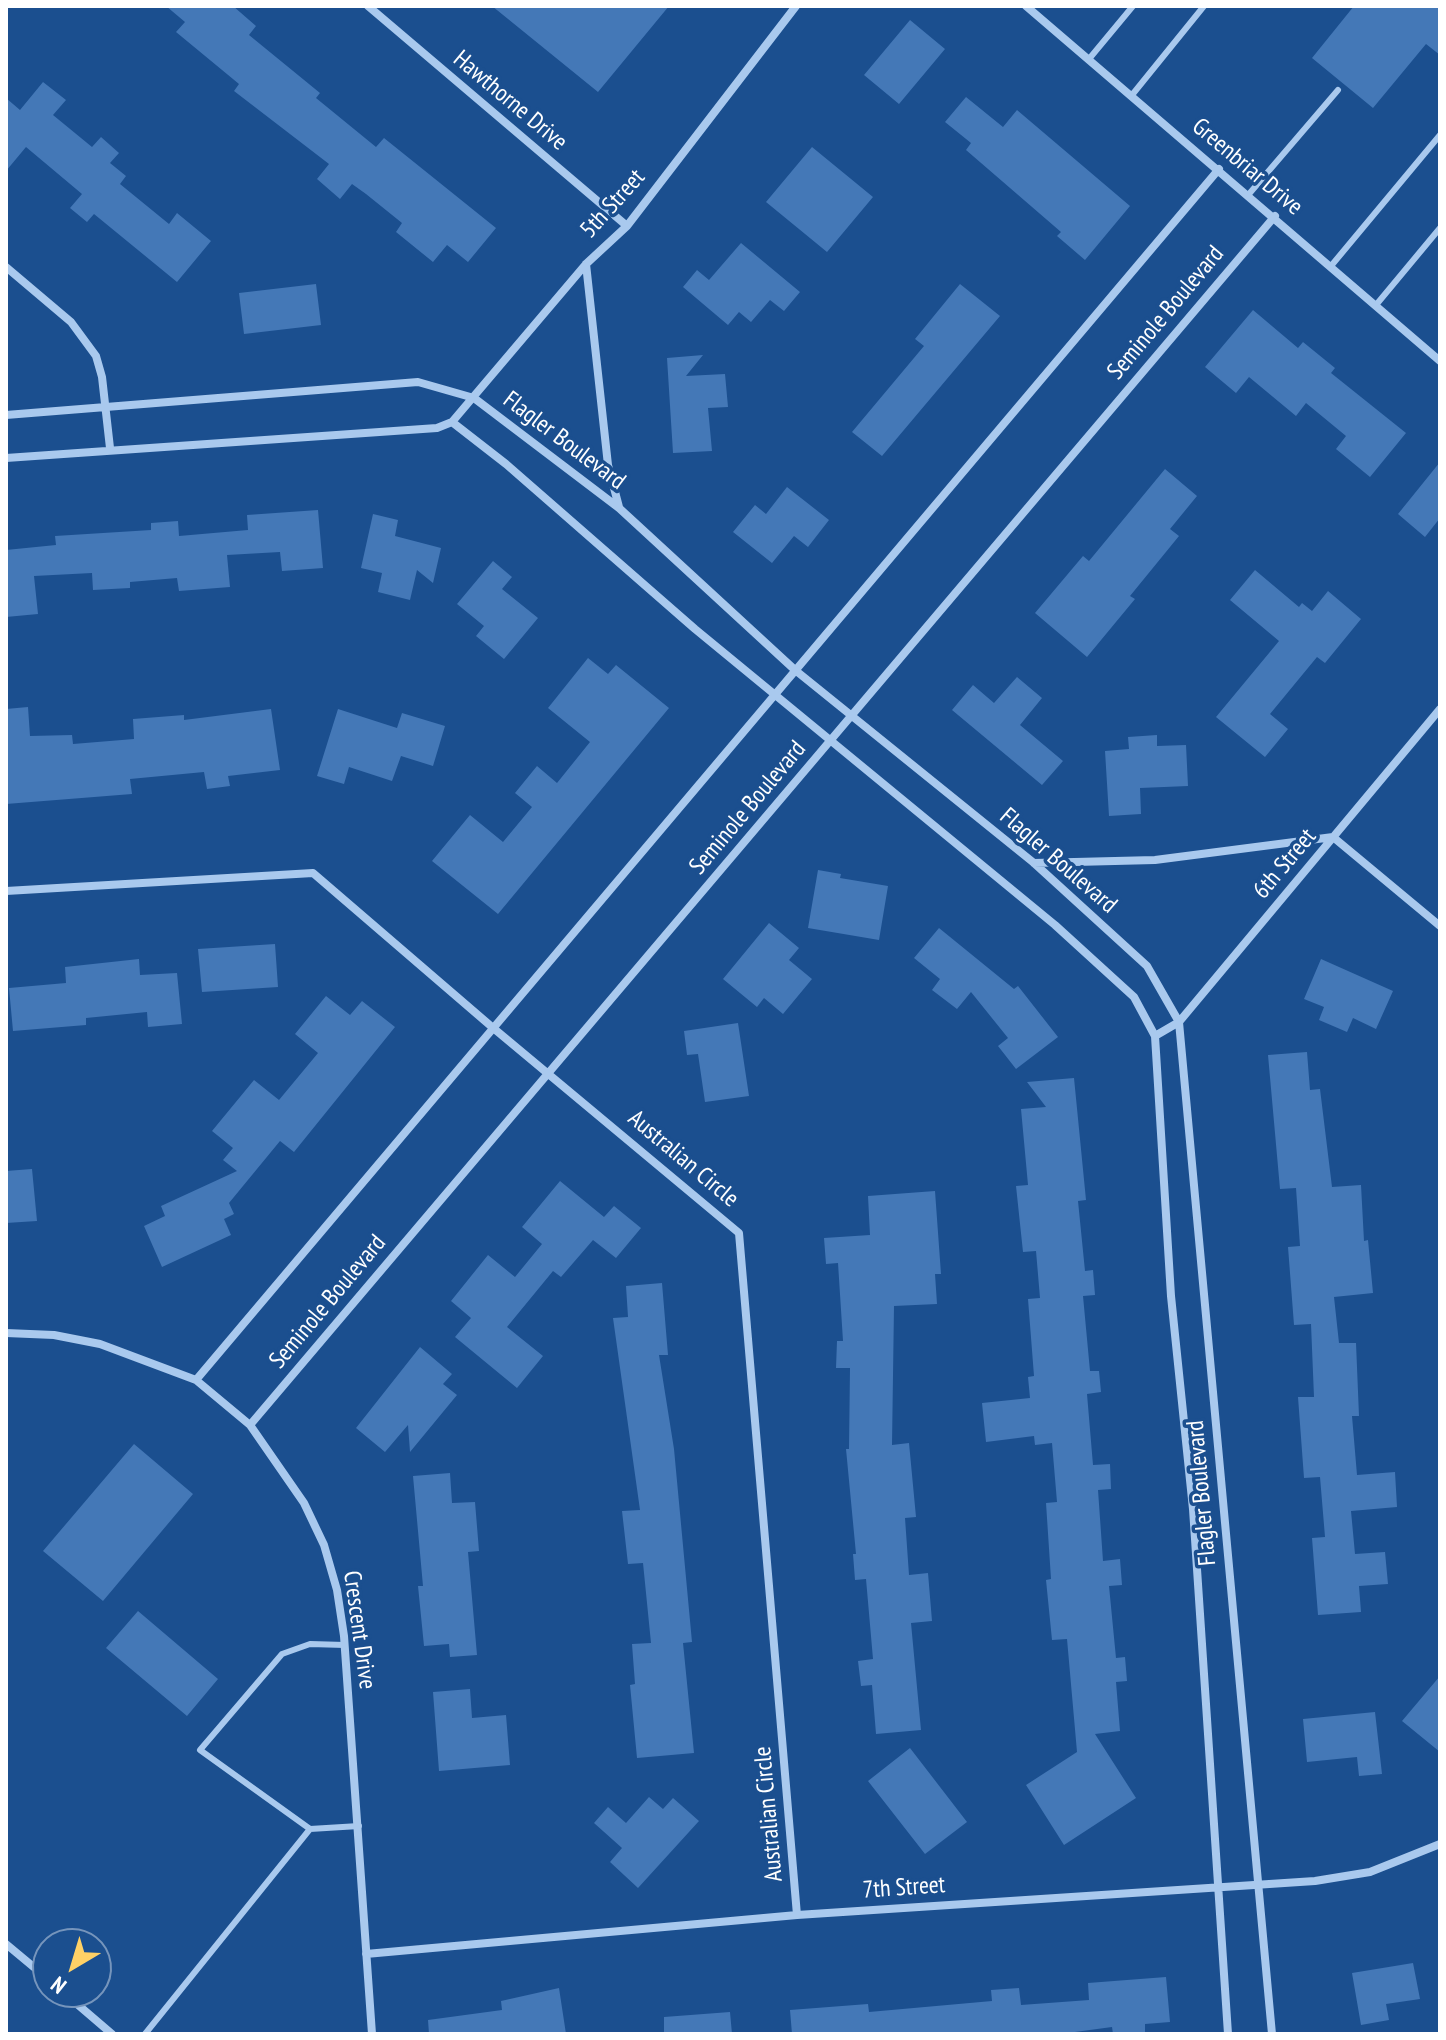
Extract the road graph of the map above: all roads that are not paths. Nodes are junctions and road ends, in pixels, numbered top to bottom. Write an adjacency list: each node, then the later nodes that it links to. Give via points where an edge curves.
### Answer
1 (368, 6): 13 (street, Hawthorne Drive)
2 (796, 6): 13 (street, 5th Street)
3 (1026, 6): 6 (street, Greenbriar Drive)
4 (1133, 6): 6 (lane)
5 (1204, 6): 8 (lane)
6 (1089, 59): 8 (street, Greenbriar Drive)
7 (1338, 90): 11 (lane)
8 (1132, 95): 10 (street, Greenbriar Drive)
9 (1440, 135): 16 (lane)
10 (1219, 169): 11 (street, Greenbriar Drive); 27 (street)
11 (1249, 194): 12 (street, Greenbriar Drive)
12 (1275, 216): 16 (street, Greenbriar Drive); 30 (street, Seminole Boulevard)
13 (627, 226): 15 (street, 5th Street)
14 (1440, 228): 18 (lane)
15 (586, 264): 20 (street, 5th Street); 26 (street, via 608,465)
16 (1331, 266): 18 (street, Greenbriar Drive)
17 (6, 267): 21 (street, via 85,337 99,367)
18 (1376, 305): 19 (street, Greenbriar Drive)
19 (1440, 361)
20 (474, 398): 21 (street, Flagler Boulevard, via 418,382); 23 (street, 5th Street); 26 (street, Flagler Boulevard)
21 (105, 406): 22 (street, Flagler Boulevard); 24 (street)
22 (6, 415)
23 (452, 422): 24 (street, via 437,428); 28 (street, Flagler Boulevard)
24 (110, 448): 25 (street)
25 (6, 458)
26 (619, 508): 27 (street, Flagler Boulevard)
27 (795, 670): 28 (street); 30 (street, Flagler Boulevard)
28 (776, 692): 31 (street, Flagler Boulevard); 37 (street)
29 (1440, 709): 32 (street, 6th Street)
30 (852, 716): 31 (street, Seminole Boulevard); 33 (street, Flagler Boulevard)
31 (832, 740): 38 (street, Flagler Boulevard, via 1134,997); 39 (street, Seminole Boulevard)
32 (1333, 837): 33 (street, via 1155,860); 35 (street); 36 (street, 6th Street)
33 (1034, 863): 36 (street, Flagler Boulevard, via 1147,966)
34 (6, 891): 37 (street, Australian Circle, via 313,873)
35 (1440, 926)
36 (1179, 1022): 38 (street, 6th Street); 47 (street, Flagler Boulevard)
37 (492, 1027): 39 (street, Australian Circle); 41 (street)
38 (1155, 1036): 48 (street, Flagler Boulevard)
39 (550, 1073): 42 (street, Seminole Boulevard); 49 (street, Australian Circle, via 739,1233)
40 (6, 1333): 41 (street, Crescent Drive, via 100,1344)
41 (196, 1380): 42 (street, Crescent Drive)
42 (250, 1425): 43 (street, Crescent Drive, via 304,1503 324,1545)
43 (345, 1645): 44 (street, Crescent Drive); 45 (lane, via 310,1644 282,1654 200,1750)
44 (359, 1826): 45 (lane); 51 (street, Crescent Drive)
45 (310, 1829): 55 (lane)
46 (1440, 1844): 47 (street, 7th Street, via 1370,1872)
47 (1259, 1886): 48 (street, 7th Street); 58 (street, Flagler Boulevard)
48 (1220, 1889): 49 (street, 7th Street); 57 (street, Flagler Boulevard)
49 (797, 1915): 51 (street, 7th Street)
50 (6, 1944): 52 (street)
51 (366, 1954): 56 (street, Crescent Drive)
52 (32, 1966)
53 (82, 2008): 54 (street)
54 (112, 2034)
55 (145, 2034)
56 (372, 2034)
57 (1228, 2034)
58 (1272, 2034)

